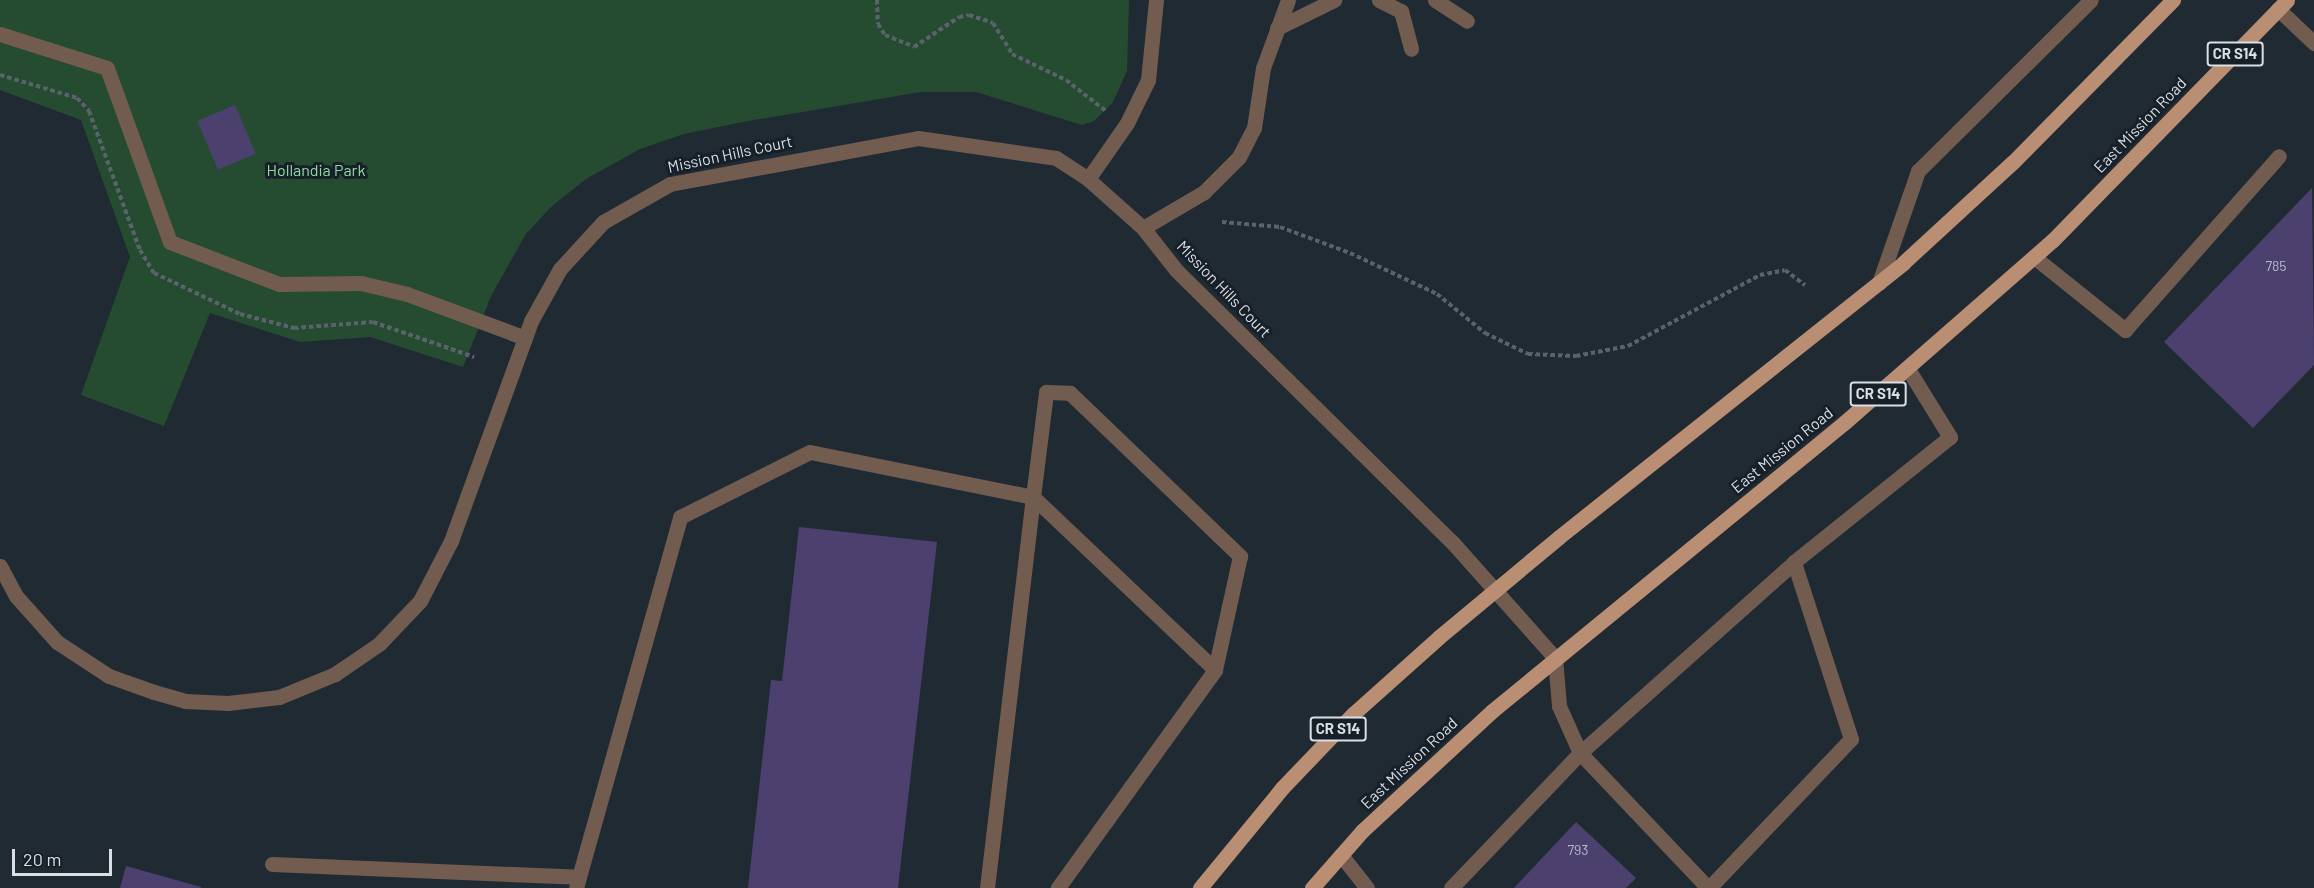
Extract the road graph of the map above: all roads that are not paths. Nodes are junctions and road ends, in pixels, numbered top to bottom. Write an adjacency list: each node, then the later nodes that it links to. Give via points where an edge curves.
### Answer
1 (1156, 0): 15 (street, via 1148,80 1126,123)
2 (1288, 0): 10 (street)
3 (1334, 0): 10 (street)
4 (1379, 0): 13 (street, via 1401,11)
5 (1435, 0): 9 (street)
6 (2091, 0): 18 (street, via 1918,171)
7 (2173, 0): 18 (main road, CR S14, via 2013,162)
8 (2283, 4): 12 (street); 17 (main road, East Mission Road / CR S14)
9 (1467, 21)
10 (1277, 28): 16 (street, via 1263,68 1254,128 1239,157 1204,192)
11 (0, 34): 19 (street, via 107,68 170,242 279,284 361,283 407,294)
12 (2314, 43)
13 (1411, 49)
14 (2278, 156): 17 (street, via 2125,330)
15 (1088, 179): 16 (street, Mission Hills Court); 19 (street, Mission Hills Court, via 1056,158 918,138 670,184 596,230 560,269)
16 (1143, 228): 24 (street, Mission Hills Court, via 1176,270)
17 (2034, 257): 20 (main road, East Mission Road / CR S14)
18 (1879, 283): 24 (main road, CR S14)
19 (525, 339): 23 (street, Mission Hills Court, via 451,541 420,601 379,644 325,678 279,697 228,703 185,701 154,692 109,676 57,642 16,596)
20 (1908, 369): 22 (street, via 1950,437); 25 (main road, East Mission Road / CR S14)
21 (1033, 497): 26 (street); 26 (street, via 1046,392 1070,393 1240,556); 30 (street, via 810,452 680,517); 31 (street)
22 (1794, 562): 27 (street); 37 (street, via 1851,739)
23 (0, 566)
24 (1496, 590): 25 (street, Mission Hills Court); 33 (main road, CR S14, via 1353,714 1282,788)
25 (1555, 658): 27 (street, via 1559,706); 28 (main road, East Mission Road / CR S14, via 1492,711)
26 (1215, 670): 32 (street)
27 (1580, 753): 36 (street); 37 (street)
28 (1341, 855): 34 (main road, East Mission Road / CR S14); 35 (street)
29 (272, 864): 30 (street)
30 (578, 882)
31 (987, 888)
32 (1058, 888)
33 (1200, 888)
34 (1312, 888)
35 (1367, 888)
36 (1451, 888)
37 (1708, 888)

